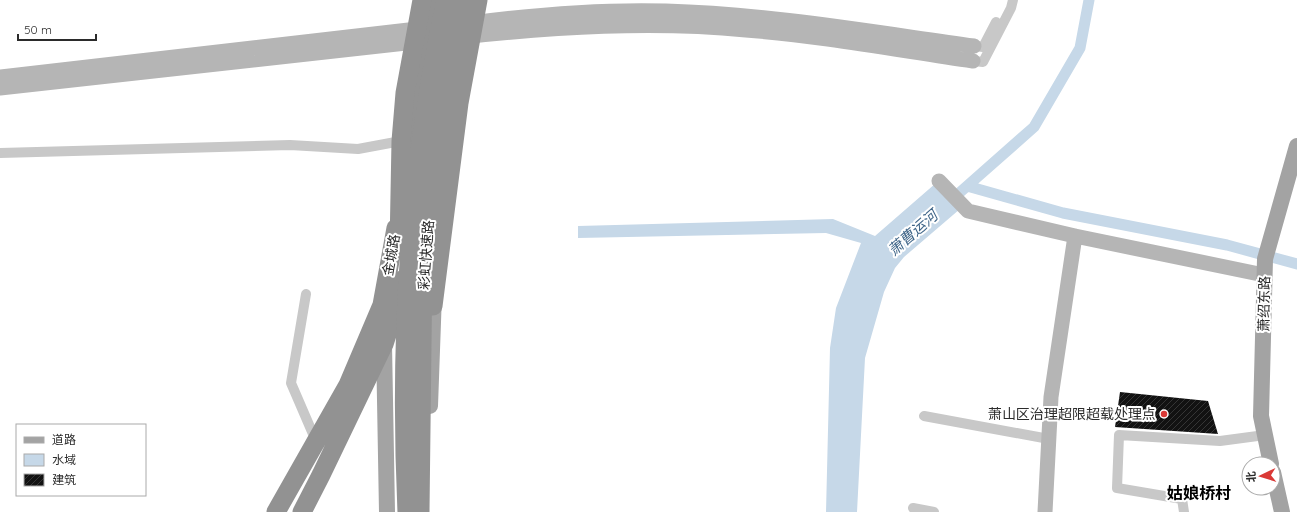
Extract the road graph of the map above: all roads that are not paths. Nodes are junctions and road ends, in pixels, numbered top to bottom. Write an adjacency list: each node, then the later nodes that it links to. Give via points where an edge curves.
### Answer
1 (422, 0): 15 (highway, bridge, via 405,93)
2 (433, 0): 10 (highway, 金城路)
3 (446, 0): 30 (highway, 彩虹快速路, bridge, via 424,123 414,212 407,317)
4 (462, 0): 25 (highway, 彩虹快速路, bridge, via 434,155 423,260)
5 (470, 0): 9 (highway)
6 (478, 0): 25 (highway, bridge, via 459,103)
7 (1006, 0): 11 (street, via 983,46)
8 (1013, 0): 12 (street, via 983,62)
9 (464, 30): 10 (street); 11 (street, via 563,14 664,11 752,17); 12 (street, via 584,26 694,27 791,34); 18 (highway)
10 (424, 35): 13 (street); 14 (street); 23 (highway, 金城路, via 400,208)
11 (974, 46)
12 (973, 61)
13 (0, 77)
14 (0, 88)
15 (401, 141): 16 (street, via 358,149 290,145); 30 (highway, bridge, via 398,340)
16 (0, 153)
17 (1296, 155): 21 (main road, 萧绍东路, via 1265,259)
18 (439, 174): 24 (highway); 39 (main road)
19 (939, 181): 20 (street, via 968,211)
20 (1075, 236): 21 (street); 28 (street, via 1051,397)
21 (1264, 275): 27 (main road, 萧绍东路, via 1261,416)
22 (306, 294): 29 (street, via 292,383)
23 (382, 305): 24 (main road, 金城路); 29 (highway, via 348,385)
24 (384, 344): 35 (highway); 36 (main road, 金城路)
25 (420, 397): 38 (highway, 彩虹快速路, bridge)
26 (924, 416): 28 (street)
27 (1265, 435): 31 (main road, 萧绍东路); 42 (street, via 1220,441 1120,435 1117,488 1182,500)
28 (1049, 439): 41 (street)
29 (316, 441): 34 (highway)
30 (404, 447): 37 (highway, 彩虹快速路, bridge)
31 (1269, 456)
32 (1278, 496): 43 (main road)
33 (913, 508): 40 (street)
34 (276, 512)
35 (302, 512)
36 (387, 512)
37 (407, 512)
38 (420, 512)
39 (428, 512)
40 (934, 512)
41 (1045, 512)
42 (1184, 512)
43 (1282, 512)

